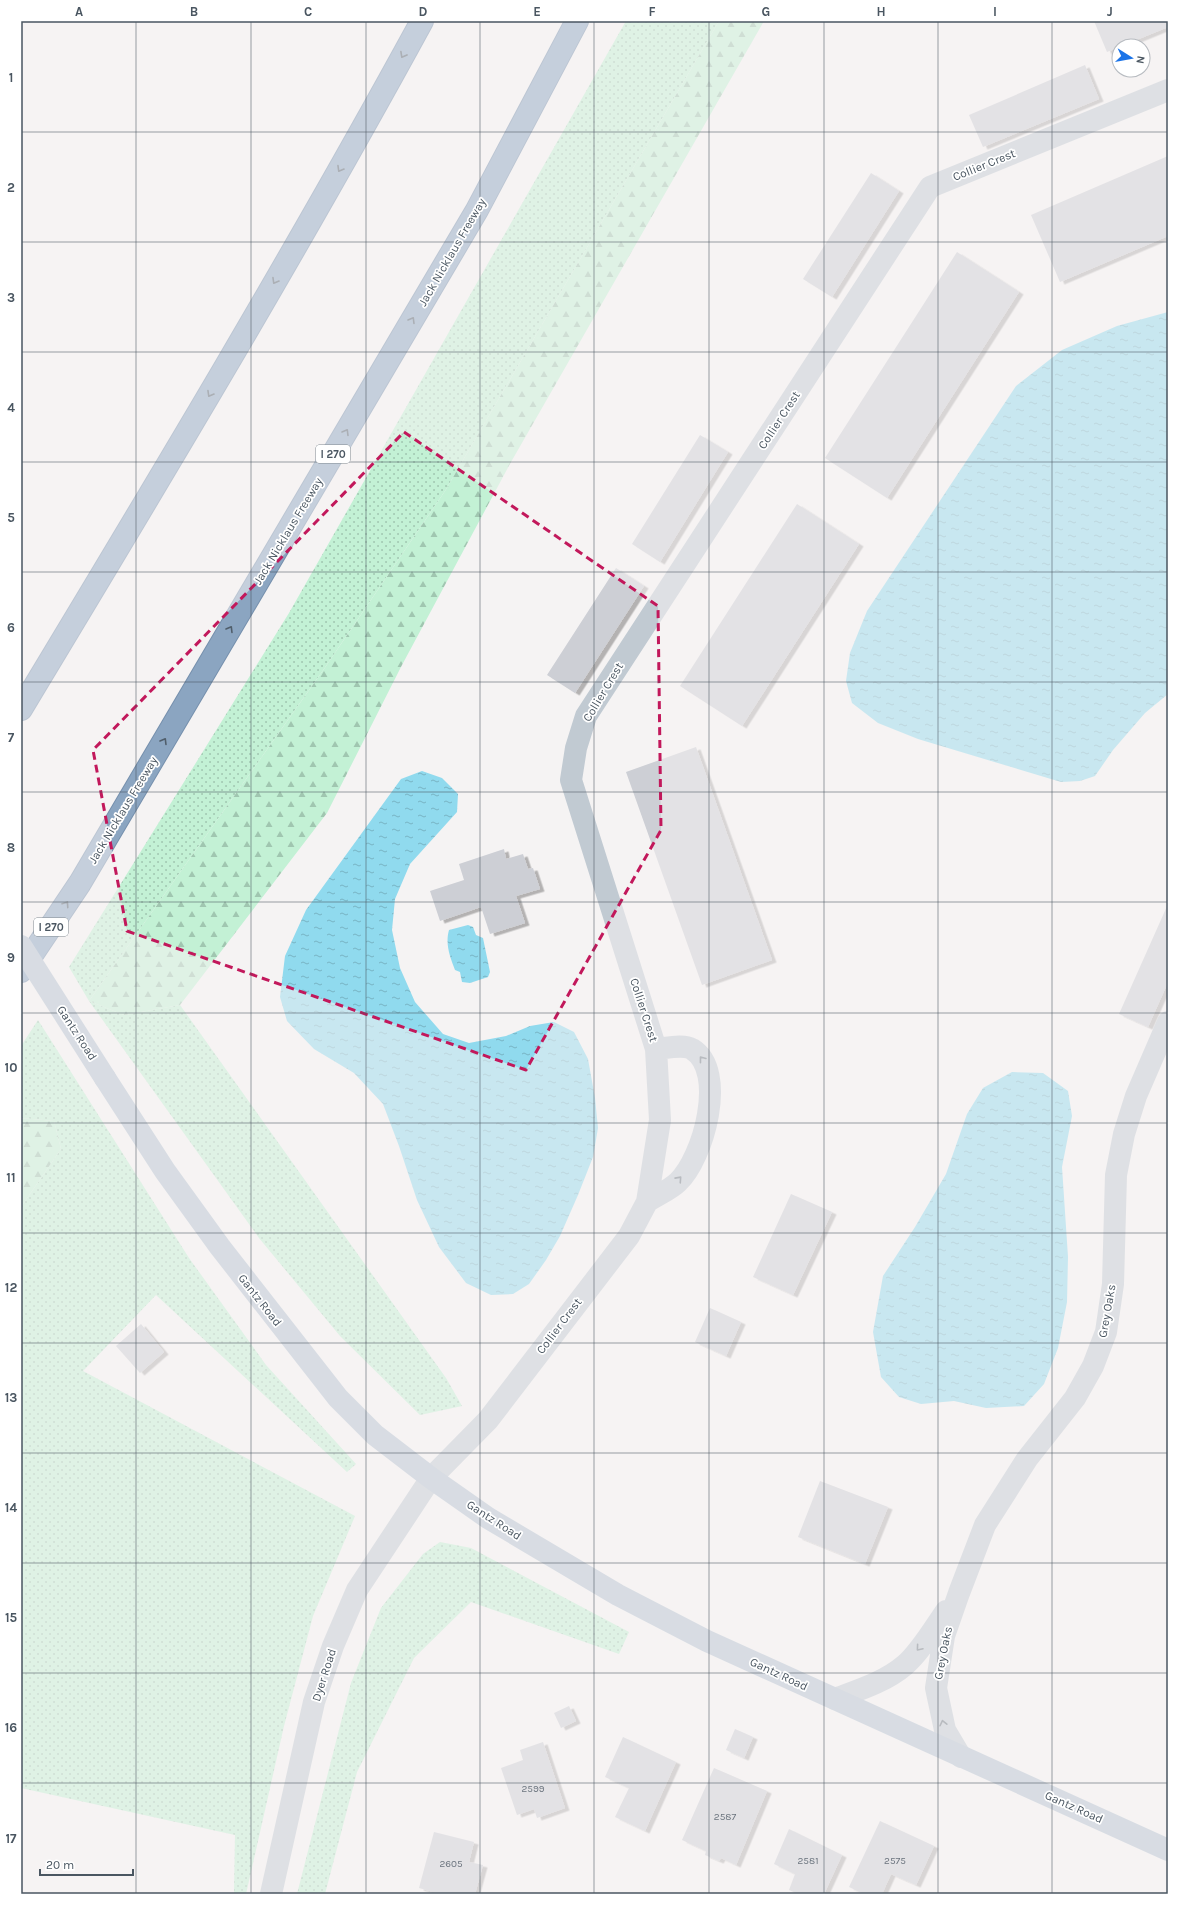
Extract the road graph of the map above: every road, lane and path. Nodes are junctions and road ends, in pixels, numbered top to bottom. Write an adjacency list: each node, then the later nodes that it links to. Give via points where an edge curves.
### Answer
1 (422, 21): 4 (highway, one-way to 4, via 359,137 160,478)
2 (577, 21): 6 (highway, Jack Nicklaus Freeway / I 270, one-way to 2, via 80,883 477,210)
3 (1168, 90): 8 (street, Collier Crest, via 930,187 586,716 576,748 571,780)
4 (21, 709)
5 (21, 946): 10 (main road, Gantz Road, bridge, via 165,1171 220,1247 328,1386 375,1434)
6 (21, 972)
7 (1168, 1022): 11 (street, Grey Oaks, via 1136,1096 1124,1134 1116,1175 1113,1284 1106,1332 1093,1366 1075,1398 1027,1459 985,1525)
8 (656, 1049): 9 (street, Collier Crest, via 660,1120); 9 (street, one-way to 8, via 678,1182 697,1154 707,1120 711,1087 706,1063 691,1048)
9 (647, 1202): 10 (street, Collier Crest, via 628,1236 488,1420)
10 (431, 1478): 12 (main road, Gantz Road, via 488,1518 618,1596 707,1641); 15 (street, Dyer Road, via 357,1590 333,1646 314,1702)
11 (958, 1593): 12 (street, Grey Oaks, one-way to 12, via 926,1640 905,1665 872,1685); 13 (street, Grey Oaks, one-way to 11, via 945,1730 936,1688 944,1636)
12 (835, 1699): 13 (main road, Gantz Road)
13 (961, 1757): 14 (main road, Gantz Road)
14 (1168, 1850)
15 (271, 1894)

